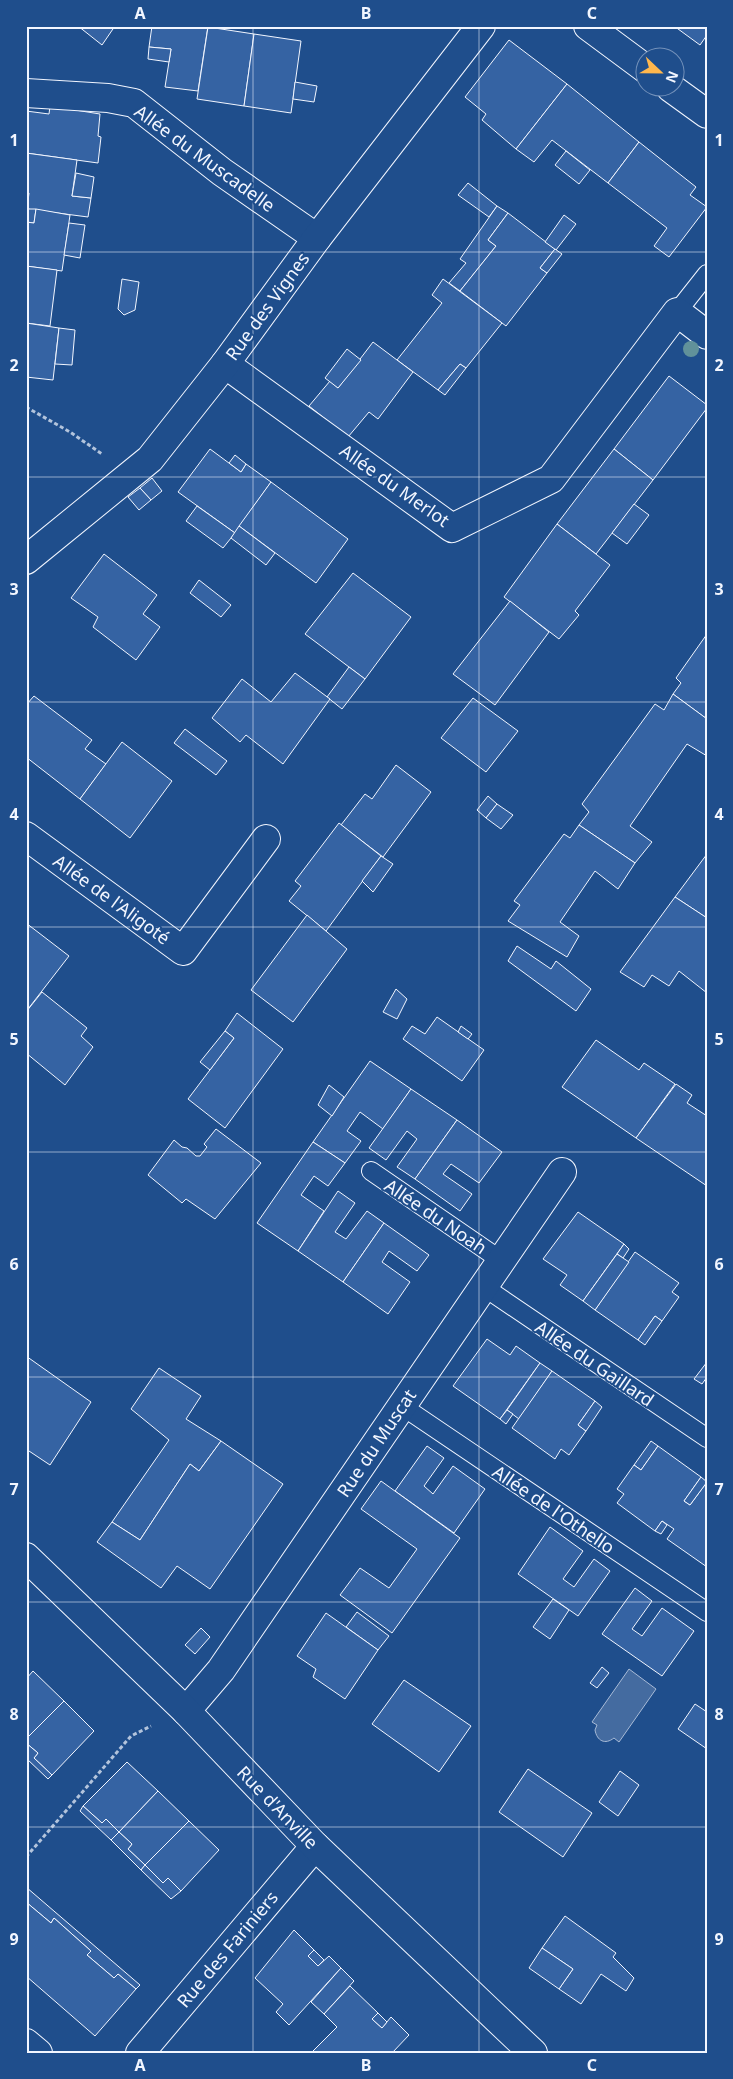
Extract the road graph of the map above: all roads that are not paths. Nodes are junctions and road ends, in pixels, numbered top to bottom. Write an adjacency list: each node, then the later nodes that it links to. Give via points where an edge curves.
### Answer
1 (480, 26): 7 (street, Rue des Vignes)
2 (588, 26): 3 (street)
3 (636, 62)
4 (26, 92): 7 (street, Allée du Muscadelle, via 134,103 222,172)
5 (685, 98): 6 (street)
6 (707, 114)
7 (317, 238): 11 (street, Rue des Vignes)
8 (707, 274): 9 (lane)
9 (678, 312): 10 (street); 11 (street, Allée du Merlot, via 551,479 452,528)
10 (707, 335)
11 (225, 364): 12 (street, Rue des Vignes, via 150,459)
12 (26, 560)
13 (26, 836): 14 (street, Allée de l'Aligoté, via 182,951)
14 (266, 839)
15 (371, 1171): 17 (lane, Allée du Noah)
16 (562, 1172): 17 (street, Rue du Muscat)
17 (502, 1261): 18 (street, Rue du Muscat)
18 (484, 1287): 19 (street, Rue du Muscat); 20 (lane, Allée du Gaillard)
19 (402, 1406): 22 (lane, Allée de l'Othello); 23 (street, Rue du Muscat, via 221,1670)
20 (707, 1438)
21 (26, 1557): 23 (street, Rue d'Anville)
22 (707, 1612)
23 (186, 1711): 24 (street, Rue d'Anville)
24 (315, 1846): 27 (street, Rue des Fariniers); 28 (street, Rue d'Anville)
25 (26, 2042): 26 (street)
26 (38, 2053)
27 (140, 2053)
28 (533, 2053)

